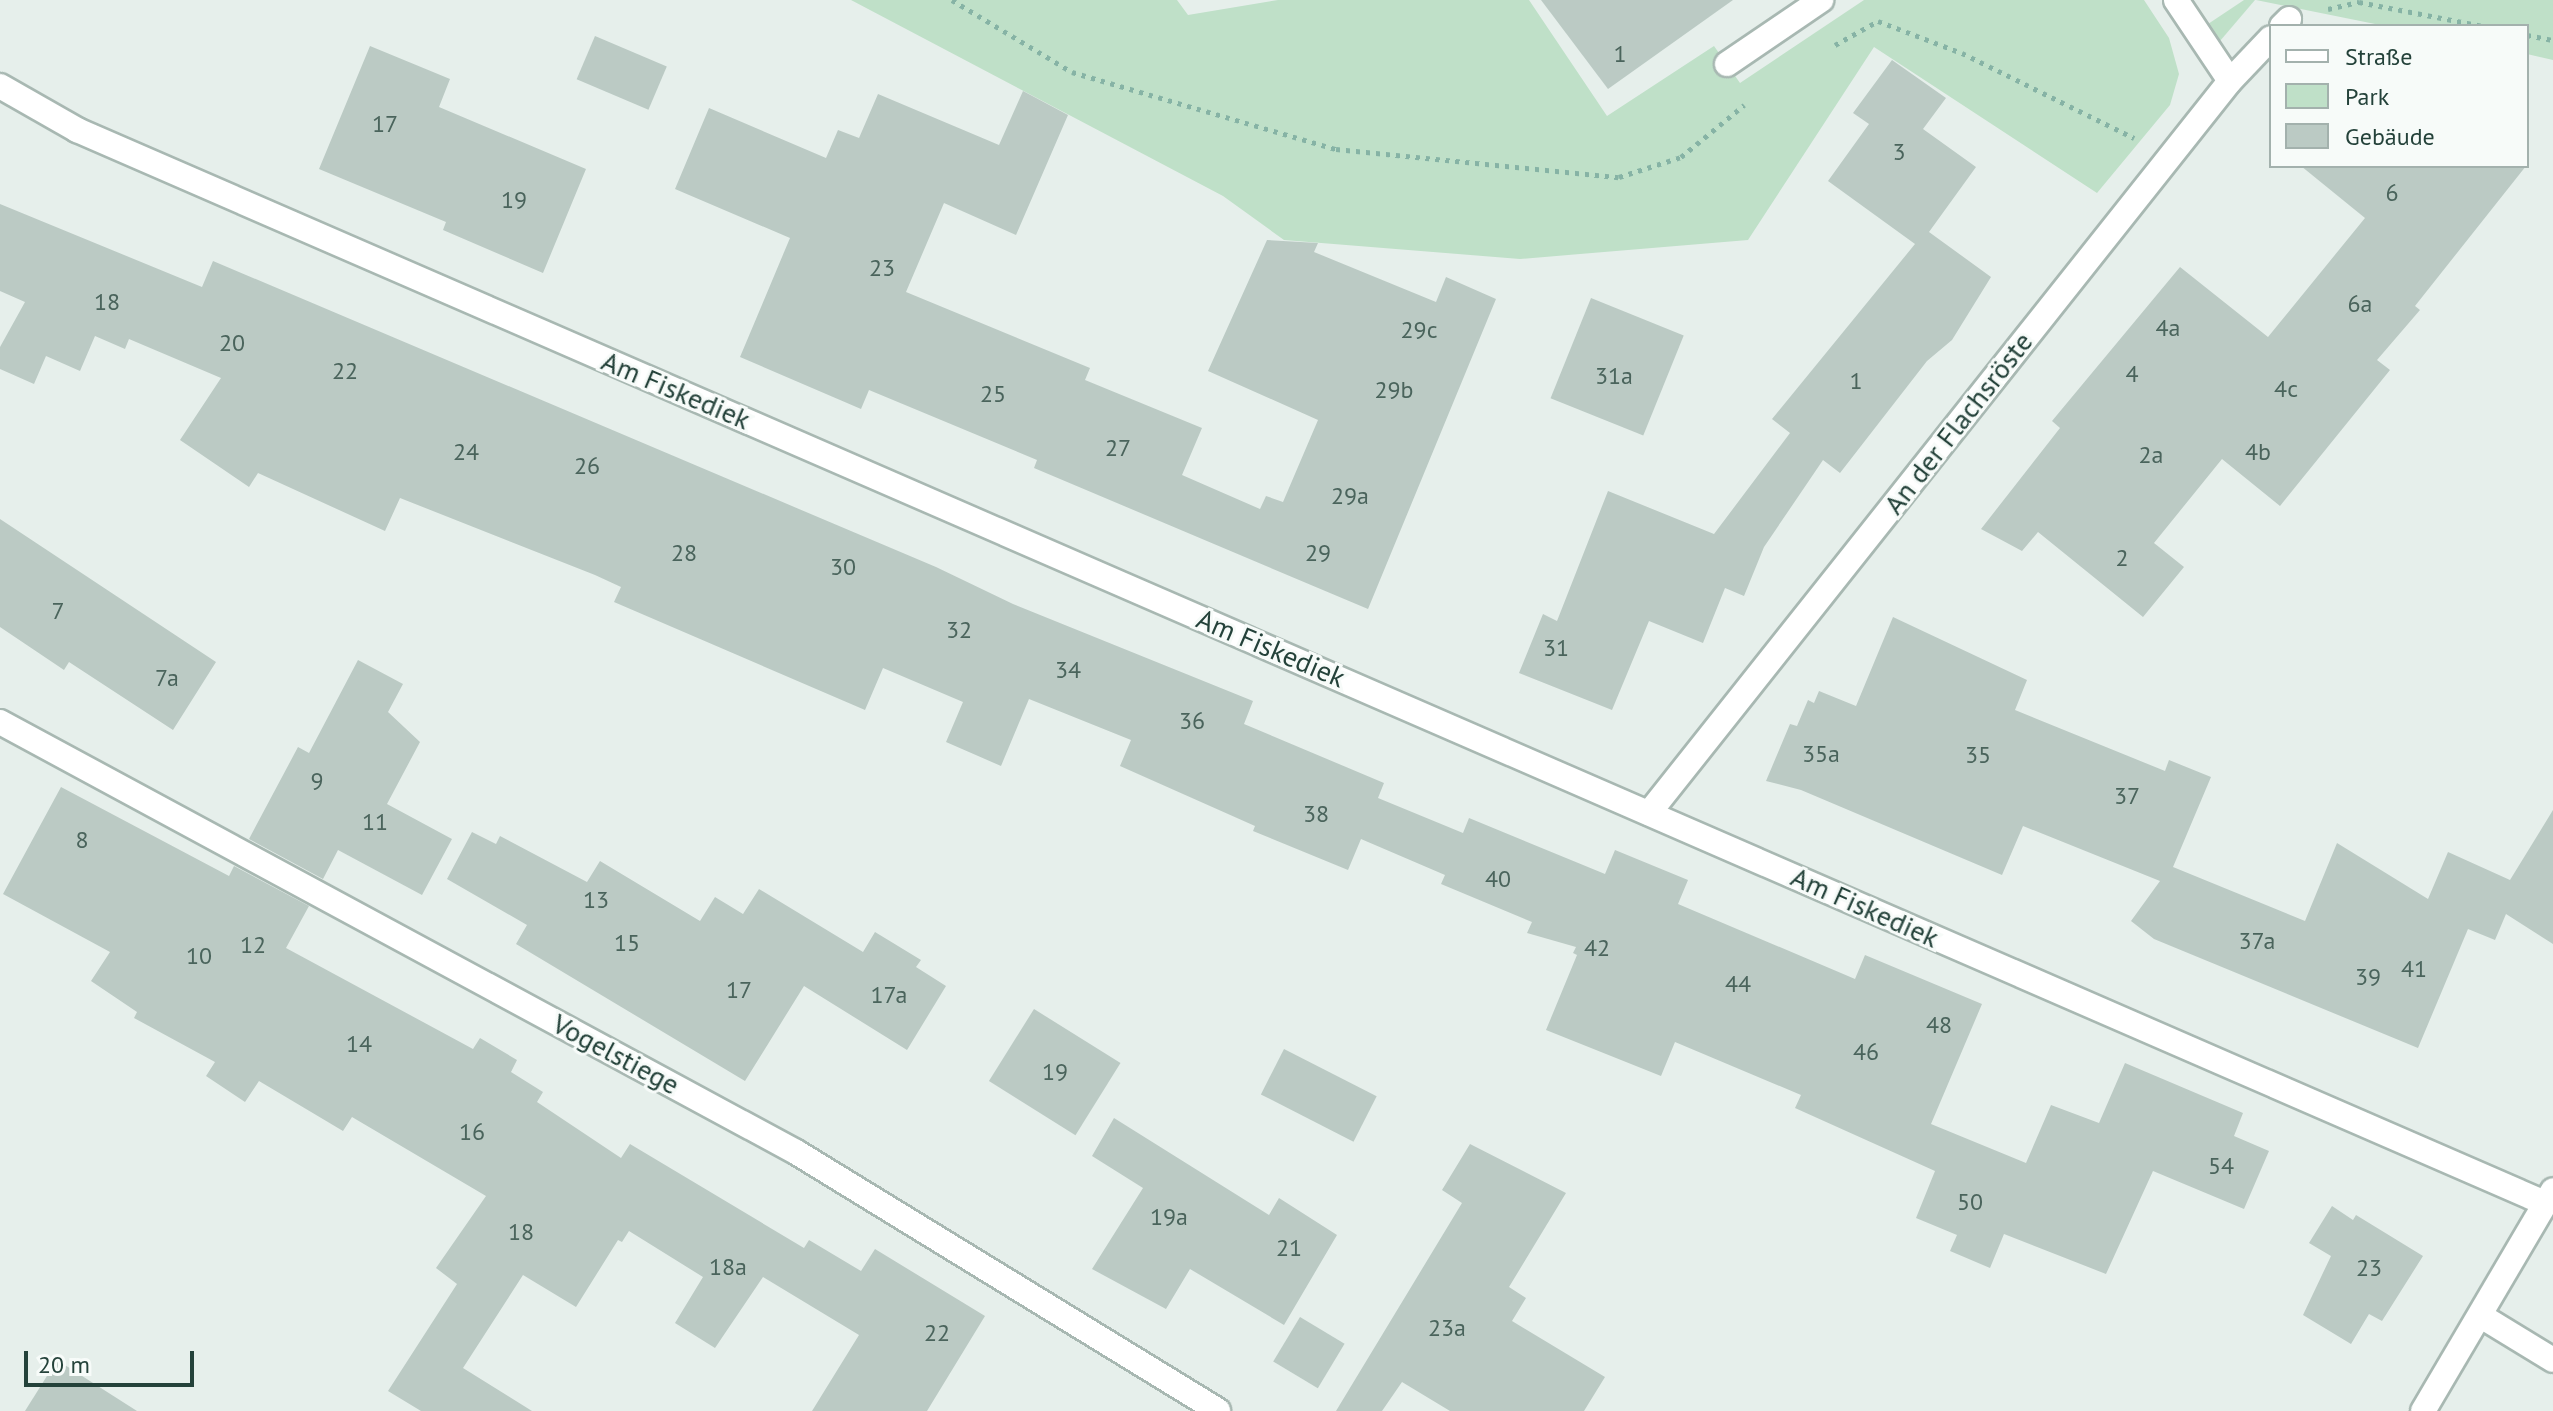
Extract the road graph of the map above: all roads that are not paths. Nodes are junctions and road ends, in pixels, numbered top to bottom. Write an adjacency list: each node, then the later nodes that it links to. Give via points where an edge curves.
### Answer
1 (1821, 0): 4 (street)
2 (2176, 0): 5 (street)
3 (2269, 40): 5 (street, An der Flachsröste)
4 (1727, 64)
5 (2230, 81): 8 (street, An der Flachsröste)
6 (0, 86): 8 (street, Am Fiskediek, via 77,130)
7 (0, 722): 12 (street, Vogelstiege, via 796,1152)
8 (1649, 813): 9 (street, Am Fiskediek)
9 (2549, 1196): 10 (street)
10 (2481, 1316): 11 (street); 13 (street)
11 (2553, 1360)
12 (1218, 1411)
13 (2423, 1411)

